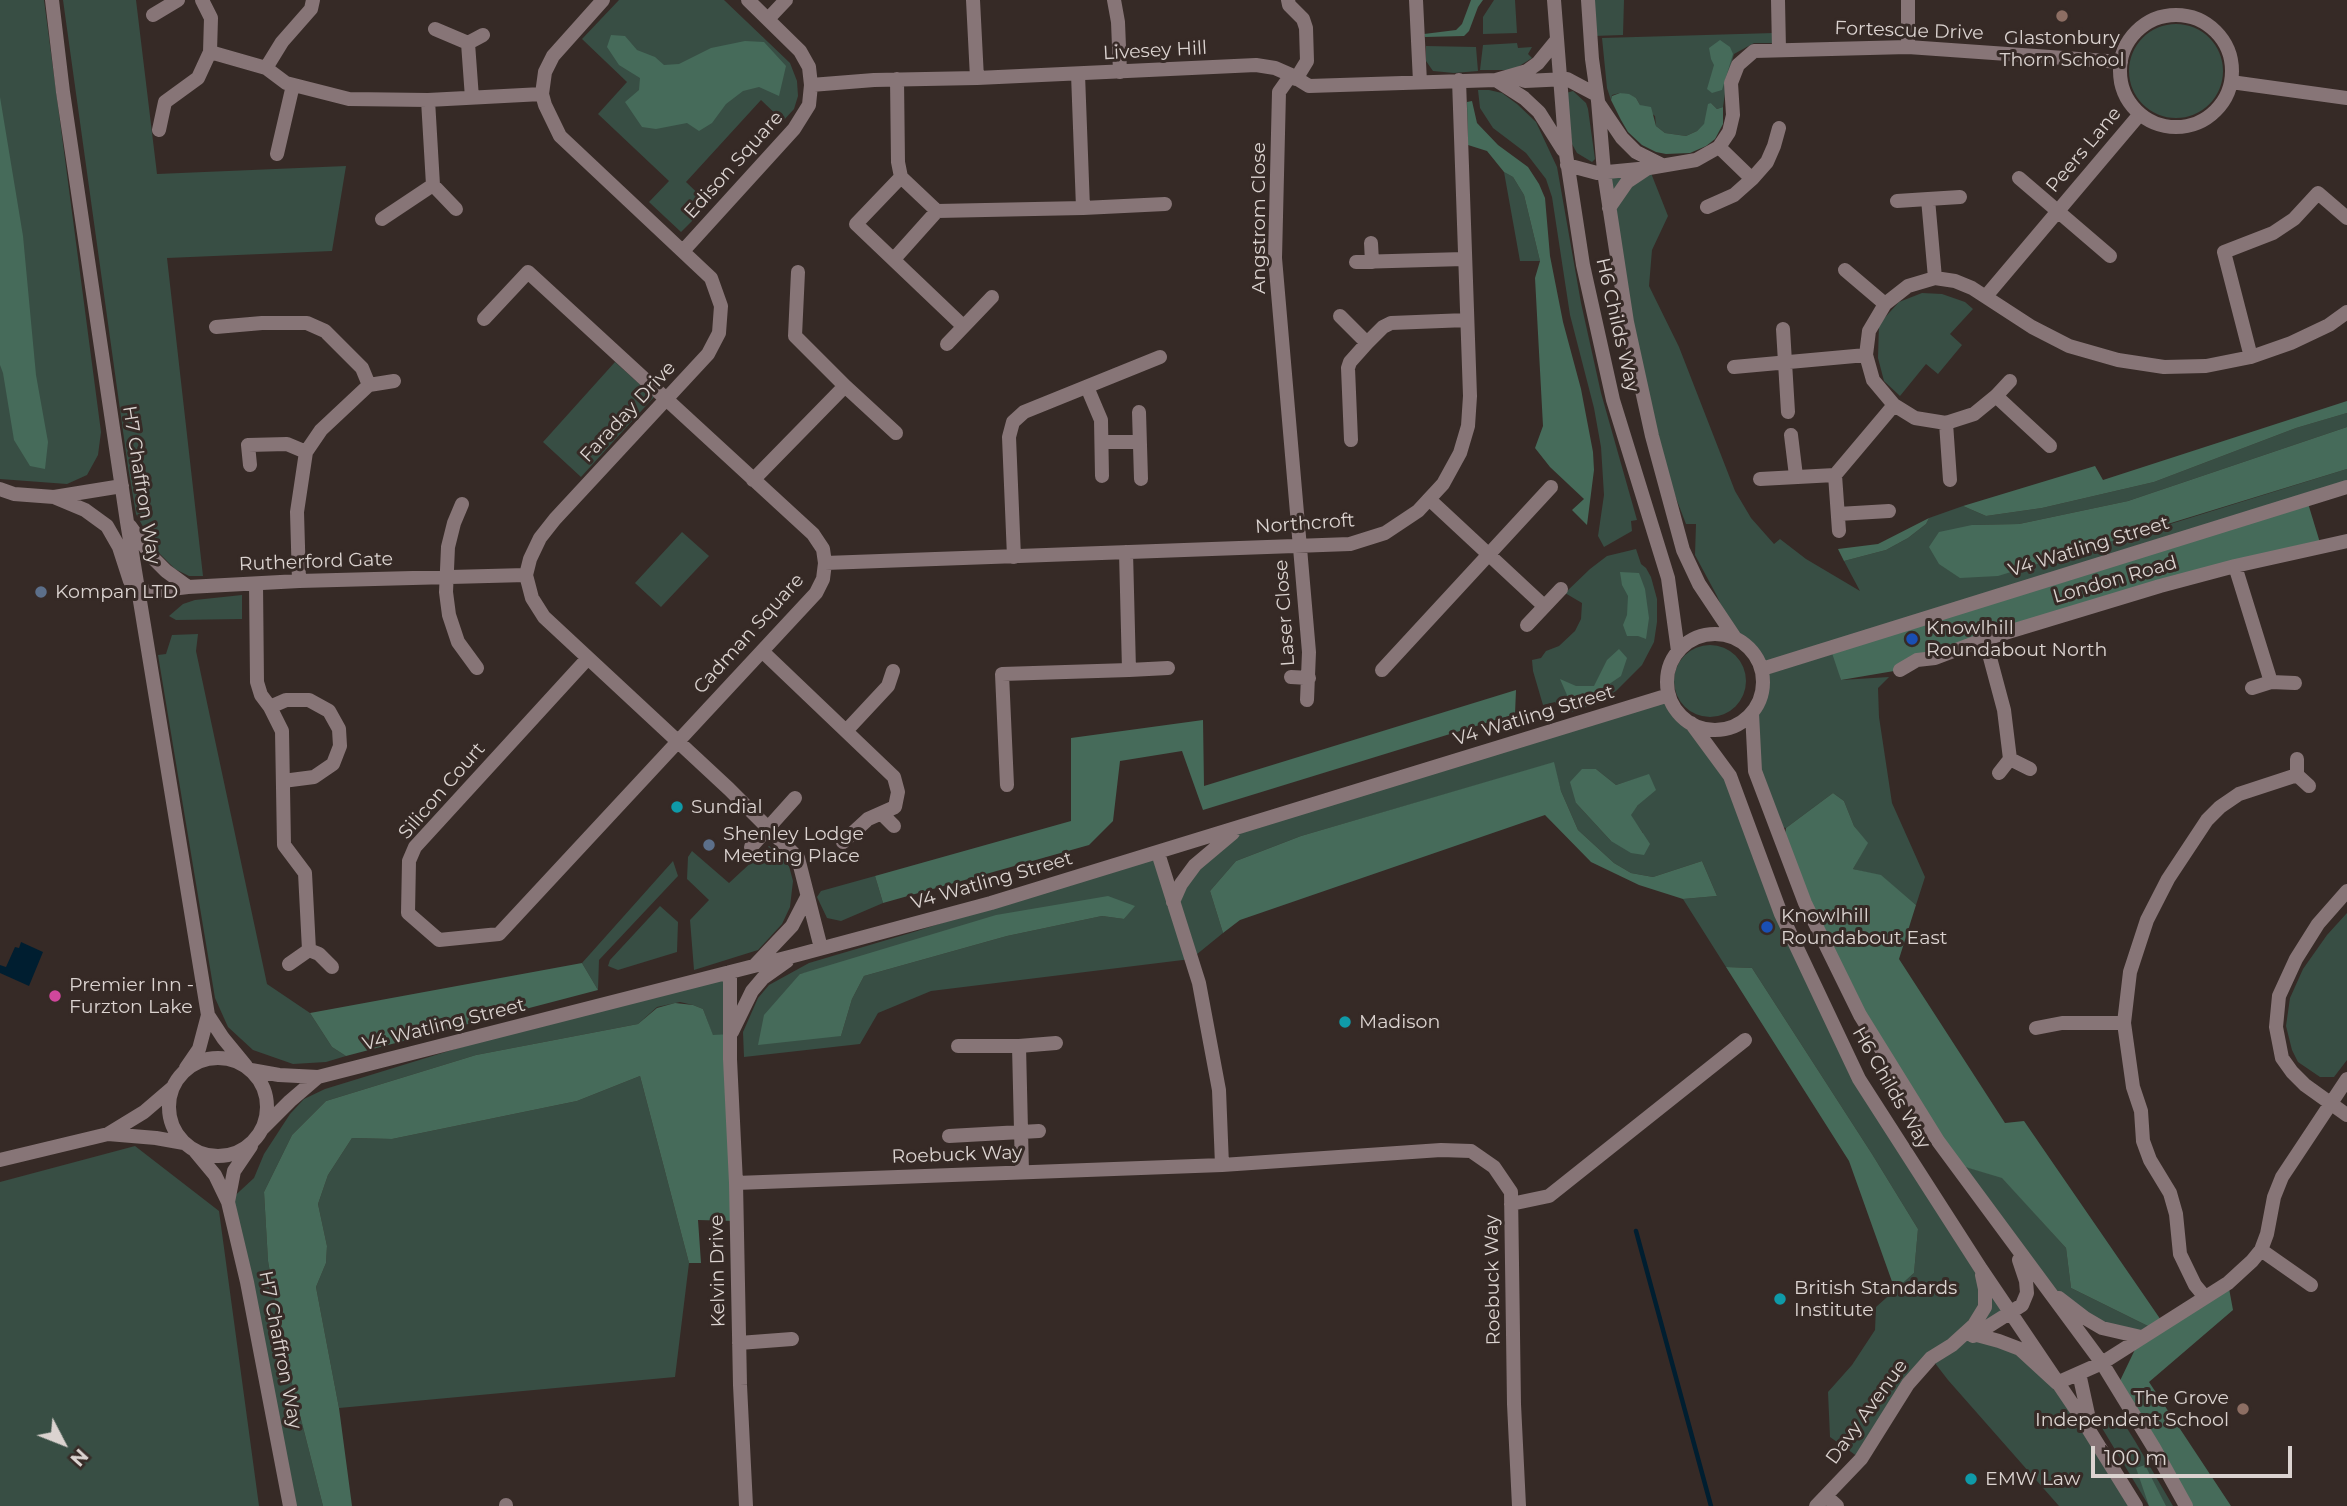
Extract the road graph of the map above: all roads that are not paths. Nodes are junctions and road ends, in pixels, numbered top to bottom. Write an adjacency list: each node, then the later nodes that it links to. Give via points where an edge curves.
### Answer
1 (52, 0): 124 (street, H7 Chaffron Way)
2 (178, 0): 17 (street)
3 (202, 0): 26 (street, via 211,18)
4 (313, 0): 28 (street)
5 (603, 0): 42 (street, via 553,56)
6 (748, 0): 19 (street)
7 (786, 0): 19 (street)
8 (973, 0): 33 (street)
9 (1114, 0): 29 (street)
10 (1288, 0): 32 (street, Angstrom Close, via 1303,19 1307,36 1307,61)
11 (1416, 0): 38 (street)
12 (1554, 0): 22 (street, H6 Childs Way)
13 (1588, 0): 44 (street, H6 Childs Way)
14 (1778, 0): 25 (street)
15 (1908, 0): 24 (street)
16 (2186, 0): 18 (street)
17 (153, 15)
18 (2185, 16): 27 (street, via 2151,21 2136,32); 39 (street, via 2202,21 2227,46)
19 (768, 19): 41 (street, via 800,51)
20 (435, 29): 23 (street)
21 (482, 35): 23 (street)
22 (1556, 41): 31 (street, Livesey Hill, via 1538,63); 37 (street, H6 Childs Way)
23 (468, 43): 43 (street)
24 (1908, 47): 25 (street, Fortescue Drive); 27 (street, Fortescue Drive)
25 (1779, 49): 50 (street, Fortescue Drive, via 1754,51 1738,65 1731,83 1733,116)
26 (210, 52): 28 (street); 49 (street, via 198,78 165,102)
27 (2121, 62): 47 (street, via 2121,82)
28 (267, 68): 40 (street)
29 (1120, 72): 30 (street, Livesey Hill); 32 (street, Livesey Hill, via 1256,65)
30 (1078, 74): 33 (street, Livesey Hill); 64 (street)
31 (1511, 76): 36 (street, Livesey Hill); 37 (street, Livesey Hill, via 1525,81)
32 (1293, 77): 38 (street, Livesey Hill, via 1309,86); 136 (street, Angstrom Close, via 1279,92 1275,258)
33 (977, 78): 34 (street, Livesey Hill)
34 (897, 79): 41 (street, Livesey Hill); 55 (street)
35 (1459, 80): 36 (street, Livesey Hill); 38 (street, Livesey Hill); 75 (street, Northcroft)
36 (1496, 80): 52 (street, via 1539,112)
37 (1559, 80): 44 (street, via 1567,79); 52 (street, H6 Childs Way)
38 (1420, 82)
39 (2231, 82): 45 (street); 47 (street, via 2224,100 2195,124 2157,124)
40 (293, 85): 46 (street, via 349,99); 51 (street)
41 (811, 85): 72 (street, Edison Square, via 809,105 794,130)
42 (542, 94): 43 (street); 72 (street, Faraday Drive, via 560,136)
43 (472, 98): 46 (street)
44 (1597, 98): 53 (street, via 1622,138); 54 (street, H6 Childs Way)
45 (2347, 98)
46 (429, 100): 58 (street)
47 (2140, 114): 68 (street, Peers Lane)
48 (1779, 128): 56 (street, via 1767,162)
49 (159, 130)
50 (1719, 147): 53 (street, via 1696,160); 56 (street)
51 (276, 154)
52 (1567, 160): 54 (street); 155 (street, H6 Childs Way, via 1583,265 1610,386 1662,560)
53 (1656, 166): 54 (street); 65 (street, via 1627,182)
54 (1604, 172): 65 (street, H6 Childs Way)
55 (901, 177): 67 (street); 74 (street, via 856,224)
56 (1752, 178): 63 (street, via 1734,195)
57 (2019, 178): 68 (street, Peers Lane)
58 (433, 185): 66 (street); 70 (street)
59 (1959, 197): 60 (street)
60 (1928, 200): 61 (street); 80 (street)
61 (1897, 201)
62 (1165, 204): 64 (street)
63 (1707, 207)
64 (1083, 208): 67 (street)
65 (1609, 208): 152 (street, H6 Childs Way, via 1627,322 1683,551)
66 (456, 209)
67 (937, 211): 74 (street)
68 (2058, 211): 73 (street, Peers Lane); 81 (street, Peers Lane)
69 (2347, 218): 95 (street, via 2318,193 2273,233 2224,252)
70 (382, 219)
71 (1371, 243): 77 (street)
72 (683, 251): 104 (street, Faraday Drive, via 711,278 721,306 719,333 708,354)
73 (2110, 256)
74 (894, 259): 88 (street)
75 (1464, 259): 77 (street); 87 (street, Northcroft)
76 (1356, 262): 77 (street)
77 (1372, 262)
78 (1845, 270): 83 (street)
79 (799, 272): 101 (street, via 794,335)
80 (1935, 278): 81 (street); 83 (street, via 1908,286)
81 (1987, 295): 95 (street, via 2006,311 2069,346 2118,360 2206,366)
82 (992, 297): 88 (street)
83 (1885, 304): 93 (street, via 1869,331)
84 (2347, 312): 95 (street, via 2291,343)
85 (1340, 316): 91 (street)
86 (484, 319): 104 (street, Cadman Square, via 528,272)
87 (1466, 320): 91 (street, via 1391,323); 129 (street, Northcroft, via 1471,396 1468,426 1460,453)
88 (963, 326): 92 (street)
89 (216, 327): 100 (street, via 307,323 325,331 362,368)
90 (1783, 329): 96 (street)
91 (1367, 343): 111 (street, via 1348,368)
92 (947, 344)
93 (1866, 355): 96 (street); 105 (street, via 1873,380)
94 (1160, 357): 102 (street)
95 (2251, 357)
96 (1786, 364): 97 (street); 107 (street)
97 (1734, 367)
98 (2010, 380): 103 (street)
99 (394, 381): 100 (street)
100 (369, 385): 115 (street, via 321,430)
101 (845, 386): 109 (street); 121 (street)
102 (1087, 387): 112 (street, via 1101,420); 139 (street, via 1024,412 1013,422 1009,438)
103 (1996, 397): 108 (street, via 1974,414); 114 (street)
104 (665, 400): 121 (street, Cadman Square); 142 (street, Faraday Drive, via 555,519 540,538)
105 (1894, 405): 108 (street, via 1915,418); 117 (street)
106 (1139, 412): 113 (street)
107 (1788, 412)
108 (1946, 423): 123 (street)
109 (896, 433)
110 (1791, 435): 119 (street)
111 (1351, 440)
112 (1102, 442): 113 (street); 118 (street)
113 (1139, 442): 122 (street)
114 (2050, 446)
115 (306, 452): 116 (street, via 287,444 248,445); 144 (street, via 297,512)
116 (250, 464)
117 (1835, 475): 119 (street); 132 (street)
118 (1102, 476)
119 (1796, 476): 120 (street)
120 (1760, 479)
121 (753, 480): 140 (street, Cadman Square, via 813,534 823,549)
122 (1141, 480)
123 (1950, 480)
124 (121, 486): 128 (street); 133 (street, H7 Chaffron Way)
125 (1551, 486): 138 (street)
126 (2347, 487): 159 (street, V4 Watling Street)
127 (0, 489): 128 (street)
128 (54, 497): 150 (street, via 107,526)
129 (1429, 499): 136 (street, Northcroft, via 1385,533 1350,544); 138 (street)
130 (462, 504): 143 (street, via 448,547)
131 (1889, 511): 132 (street)
132 (1838, 514): 134 (street)
133 (127, 522): 146 (street, via 153,558); 148 (street, H7 Chaffron Way)
134 (1839, 531)
135 (2347, 541): 141 (street, London Road)
136 (1300, 546): 137 (street, Northcroft); 165 (street, Laser Close)
137 (1126, 552): 139 (street, Northcroft); 160 (street)
138 (1488, 553): 149 (street); 161 (street)
139 (1014, 557): 140 (street, Northcroft)
140 (825, 563): 154 (street, Cadman Square, via 816,593)
141 (2235, 566): 153 (street, London Road); 166 (street)
142 (526, 575): 143 (street, Rutherford Gate); 156 (street, via 532,598 544,617)
143 (446, 576): 144 (street, Rutherford Gate); 157 (street, via 449,615 458,642)
144 (299, 581): 145 (street, Rutherford Gate)
145 (257, 584): 146 (street, Rutherford Gate); 171 (street, via 257,682)
146 (188, 587): 148 (street, Rutherford Gate)
147 (1561, 589): 149 (street)
148 (138, 593): 150 (street, H7 Chaffron Way)
149 (1544, 606): 151 (street)
150 (140, 609): 202 (street, H7 Chaffron Way)
151 (1527, 625)
152 (1735, 638): 155 (street, via 1704,635); 159 (street, via 1746,645)
153 (1984, 639): 162 (street, London Road); 176 (street, via 2004,710)
154 (762, 651): 174 (street); 175 (street, Cadman Square)
155 (1678, 651): 169 (street, via 1670,664)
156 (588, 658): 175 (street); 175 (street, Silicon Court, via 415,847 409,861 408,913 439,940 499,934)
157 (477, 668)
158 (1168, 668): 160 (street)
159 (1762, 669): 172 (street, via 1763,685)
160 (1129, 670): 182 (street, via 1001,668)
161 (1382, 670)
162 (1900, 670)
163 (893, 671): 174 (street, via 888,686)
164 (1291, 677): 165 (street, Laser Close)
165 (1309, 677): 170 (street, Laser Close)
166 (2270, 682): 167 (street); 168 (street)
167 (2295, 683)
168 (2252, 688)
169 (1669, 695): 173 (street, via 1679,714); 188 (street, V4 Watling Street)
170 (1307, 699)
171 (270, 707): 181 (street, via 282,731); 181 (street, via 286,700 309,700 329,711 339,729 340,746 332,764 314,778)
172 (1752, 713): 173 (street, via 1742,722 1717,730); 229 (street, H6 Childs Way, via 1755,771 1805,903 1860,1015 1938,1141)
173 (1691, 723): 231 (street, H6 Childs Way, via 1730,776 1781,914 1859,1079)
174 (846, 731): 185 (street, via 894,777 895,807)
175 (677, 742): 187 (street)
176 (2010, 759): 178 (street); 179 (street)
177 (2297, 759): 180 (street)
178 (2030, 769)
179 (1999, 773)
180 (2297, 775): 183 (street); 203 (street, via 2239,794 2220,807 2196,835 2147,920 2130,972)
181 (284, 781): 196 (street, via 284,845 305,873)
182 (1007, 785)
183 (2309, 786)
184 (794, 797): 187 (street)
185 (882, 814): 186 (street); 189 (street, via 868,819)
186 (894, 826)
187 (768, 827): 190 (street); 193 (street, via 798,858)
188 (1239, 827): 191 (street, V4 Watling Street); 194 (street, via 1195,865)
189 (843, 842)
190 (751, 847)
191 (1157, 853): 194 (street); 195 (street, V4 Watling Street)
192 (2347, 891): 215 (street, via 2296,959 2279,996 2276,1016 2282,1058 2305,1085)
193 (807, 897): 195 (street); 199 (street, via 792,926)
194 (1173, 902): 224 (street, via 1199,984 1219,1090)
195 (821, 948): 197 (street, V4 Watling Street)
196 (309, 950): 198 (street); 200 (street)
197 (797, 955): 199 (street, V4 Watling Street); 205 (street, Kelvin Drive, via 752,991)
198 (289, 964)
199 (754, 966): 201 (street, V4 Watling Street)
200 (332, 967)
201 (730, 972): 205 (street, Kelvin Drive); 212 (street, V4 Watling Street)
202 (208, 1015): 210 (street, H7 Chaffron Way); 211 (street, H7 Chaffron Way, via 199,1049)
203 (2124, 1023): 204 (street, via 2062,1023); 234 (street, via 2143,1141 2170,1193 2180,1254)
204 (2036, 1028)
205 (731, 1034): 226 (street, Kelvin Drive)
206 (1745, 1040): 228 (street, via 1549,1196)
207 (1056, 1043): 209 (street)
208 (958, 1046): 209 (street)
209 (1019, 1046): 218 (street)
210 (248, 1068): 211 (street, via 230,1059 214,1058 197,1062); 212 (street, V4 Watling Street); 220 (street, via 266,1098)
211 (184, 1072): 214 (street)
212 (318, 1077): 220 (street, V4 Watling Street)
213 (2347, 1079): 215 (street)
214 (172, 1088): 219 (street); 222 (street, via 170,1118 175,1132)
215 (2330, 1103): 216 (street); 230 (street, via 2282,1177)
216 (2347, 1115)
217 (1039, 1131): 218 (street)
218 (1019, 1133): 221 (street); 225 (street)
219 (108, 1134): 222 (street, via 156,1138); 223 (street)
220 (259, 1134): 222 (street, via 234,1154 207,1155); 227 (street, H7 Chaffron Way, via 234,1171)
221 (949, 1136)
222 (190, 1147): 227 (street, H7 Chaffron Way, via 215,1175)
223 (0, 1160)
224 (1222, 1166): 225 (street, Roebuck Way); 228 (street, Roebuck Way, via 1471,1151 1494,1167 1511,1192)
225 (1022, 1172): 226 (street, Roebuck Way)
226 (736, 1183): 239 (street, Kelvin Drive)
227 (228, 1202): 246 (street, H7 Chaffron Way)
228 (1511, 1204): 248 (street, Roebuck Way)
229 (2012, 1243): 232 (street, H6 Childs Way); 235 (street, via 2027,1293 2022,1305)
230 (2261, 1250): 233 (street); 234 (street, via 2241,1272)
231 (1981, 1269): 235 (street, H6 Childs Way); 240 (street, Davy Avenue, via 1985,1307)
232 (2043, 1285): 237 (street, via 2102,1328); 241 (street, H6 Childs Way)
233 (2311, 1285)
234 (2205, 1297): 237 (street)
235 (2012, 1312): 236 (street, Davy Avenue); 243 (street, H6 Childs Way)
236 (1977, 1335): 240 (street, Davy Avenue); 243 (street, via 2020,1349)
237 (2141, 1337): 241 (street)
238 (792, 1339): 239 (street)
239 (739, 1343): 247 (street, Kelvin Drive)
240 (1952, 1345): 245 (street, Davy Avenue, via 1931,1358 1908,1384)
241 (2102, 1363): 242 (street); 250 (street, H6 Childs Way)
242 (2079, 1373): 243 (street); 244 (street)
243 (2057, 1383): 244 (street, H6 Childs Way)
244 (2082, 1412): 249 (street, H6 Childs Way)
245 (1827, 1503)
246 (290, 1506)
247 (746, 1506)
248 (1519, 1506)
249 (2136, 1506)
250 (2186, 1506)

